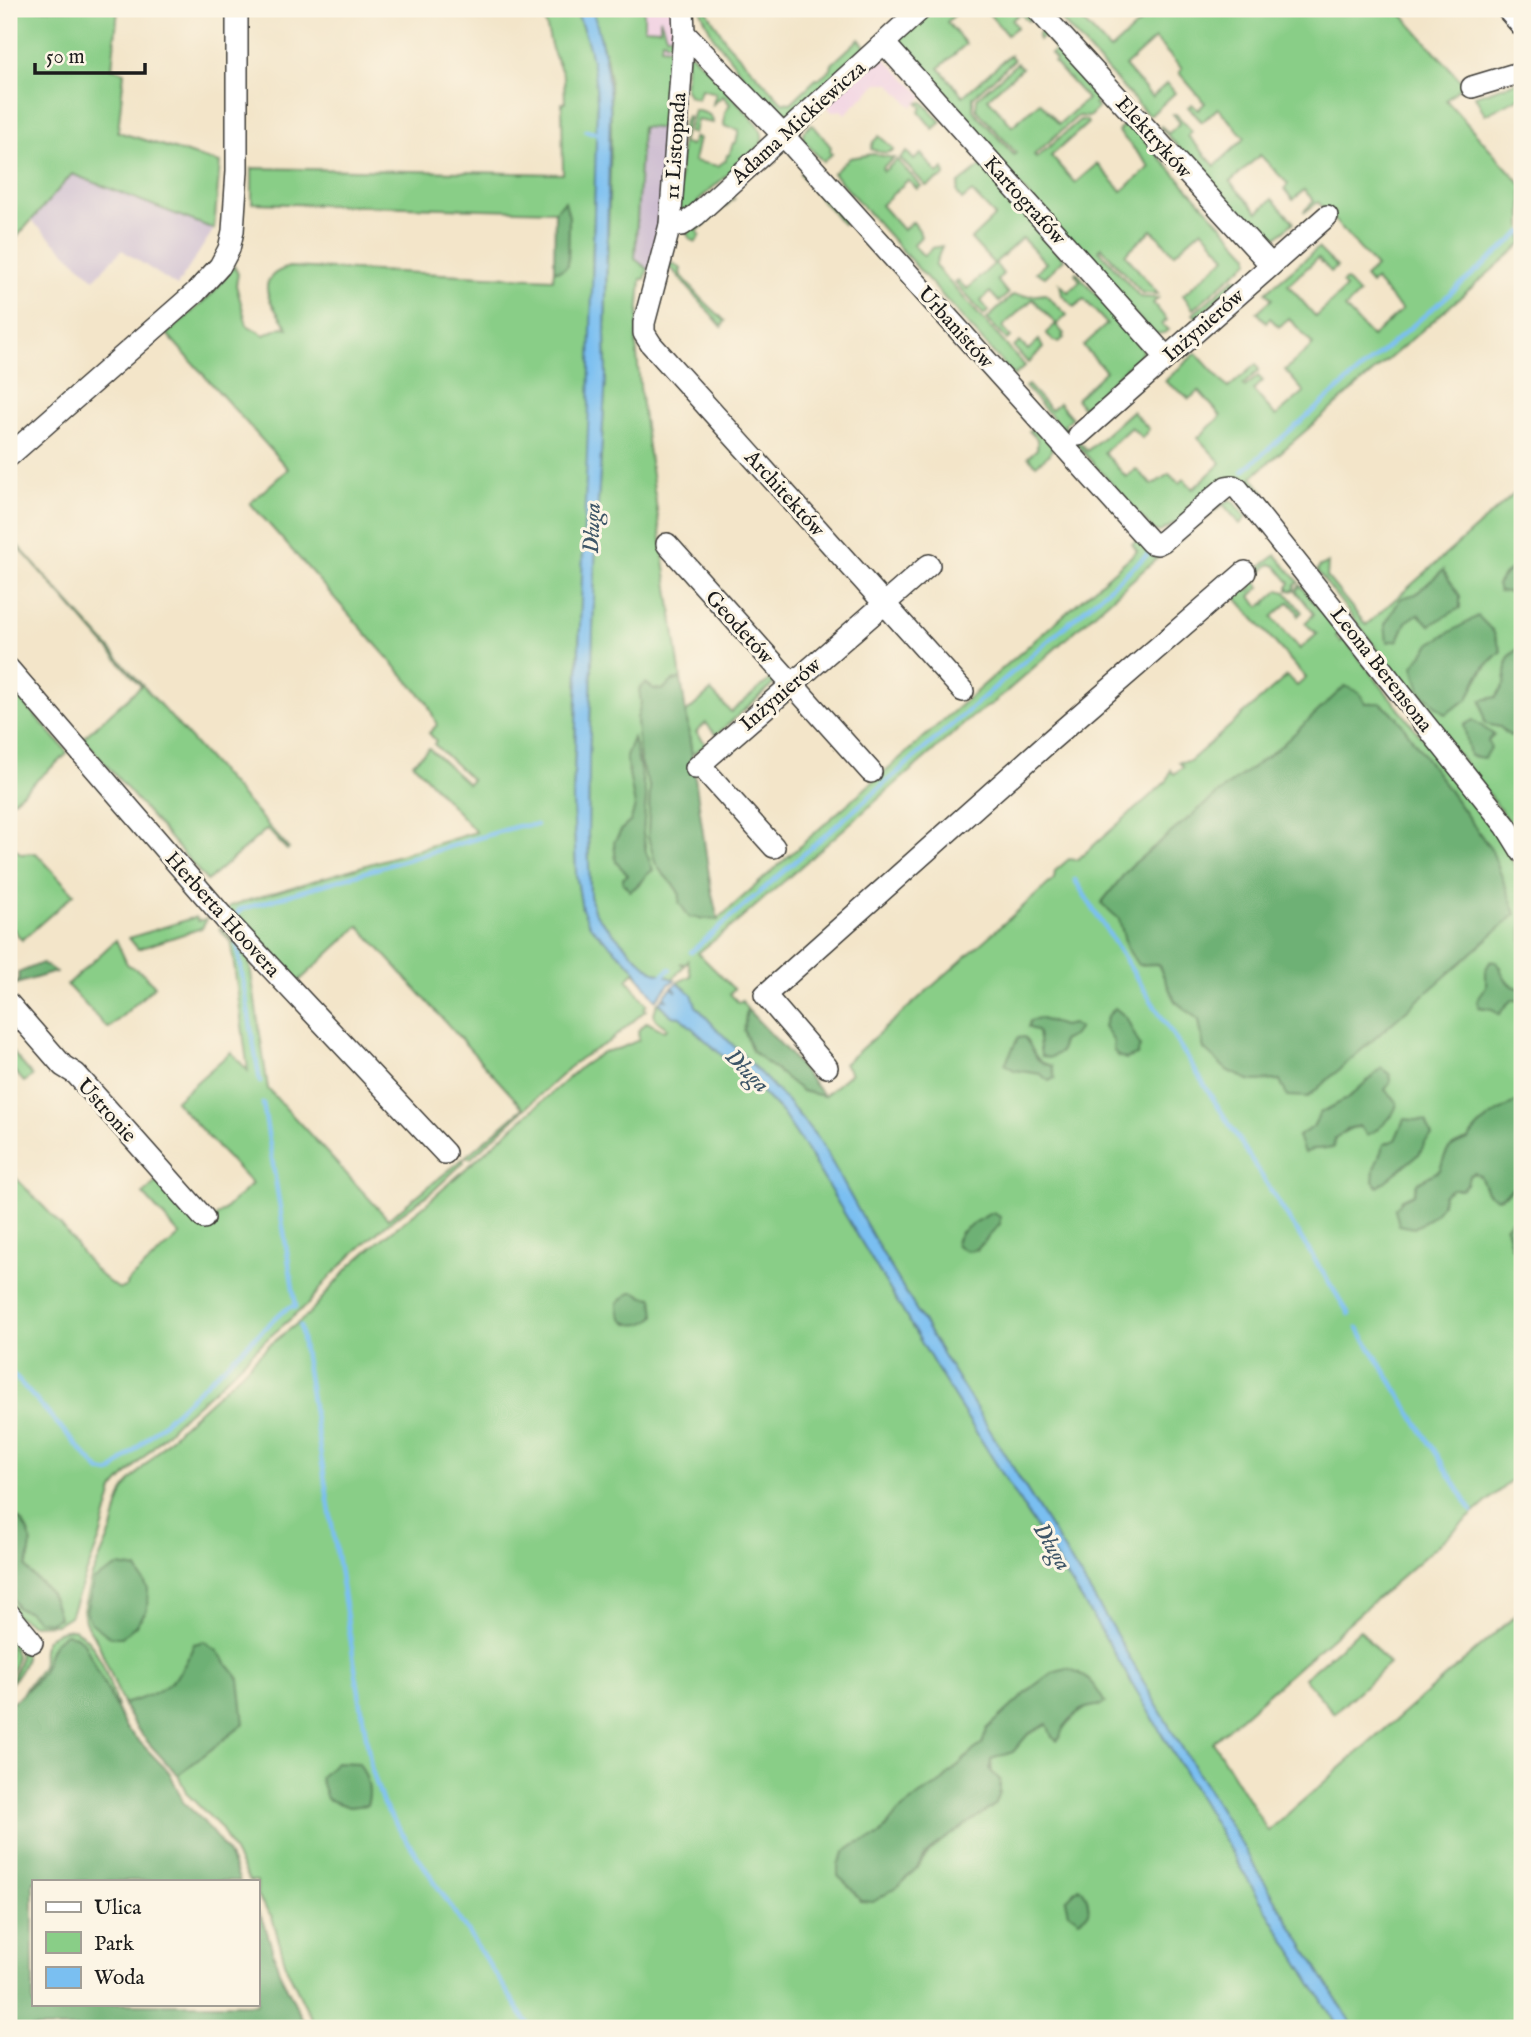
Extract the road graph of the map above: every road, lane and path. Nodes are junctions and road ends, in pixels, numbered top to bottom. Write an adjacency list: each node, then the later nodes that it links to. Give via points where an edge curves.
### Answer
1 (237, 9): 18 (street, via 237,171 233,231 226,256 196,292)
2 (683, 9): 7 (street, 11 Listopada)
3 (921, 9): 8 (street, Adama Mickiewicza)
4 (1037, 9): 14 (street, Elektryków)
5 (1507, 9): 6 (street)
6 (1522, 26)
7 (684, 33): 11 (street, Urbanistów); 13 (street, 11 Listopada)
8 (884, 43): 11 (street, Adama Mickiewicza); 16 (street, Kartografów)
9 (1522, 72): 10 (street)
10 (1472, 88)
11 (784, 135): 13 (street, Adama Mickiewicza, via 696,215 682,225); 19 (street, Urbanistów, via 1151,543 1163,541 1226,487)
12 (1327, 216): 14 (street, Inżynierów)
13 (670, 225): 15 (street, 11 Listopada)
14 (1271, 265): 16 (street, Inżynierów)
15 (654, 282): 23 (street, Architektów, via 644,323 651,344)
16 (1166, 357): 17 (street, Inżynierów)
17 (1079, 435)
18 (9, 456)
19 (1238, 489): 29 (street, Leona Berensona)
20 (667, 544): 25 (street, Geodetów)
21 (929, 565): 23 (street, Inżynierów)
22 (1245, 572): 31 (street, via 765,995)
23 (884, 603): 25 (street, Inżynierów); 26 (street, Architektów)
24 (9, 670): 32 (street, Herberta Hoovera, via 225,919)
25 (792, 684): 27 (street, Geodetów); 28 (street, Inżynierów, via 698,767)
26 (964, 691)
27 (871, 772)
28 (774, 847)
29 (1522, 852)
30 (9, 1004): 33 (street, Ustronie)
31 (827, 1067)
32 (445, 1153)
33 (204, 1218)
34 (9, 1614): 35 (street)
35 (32, 1642)

